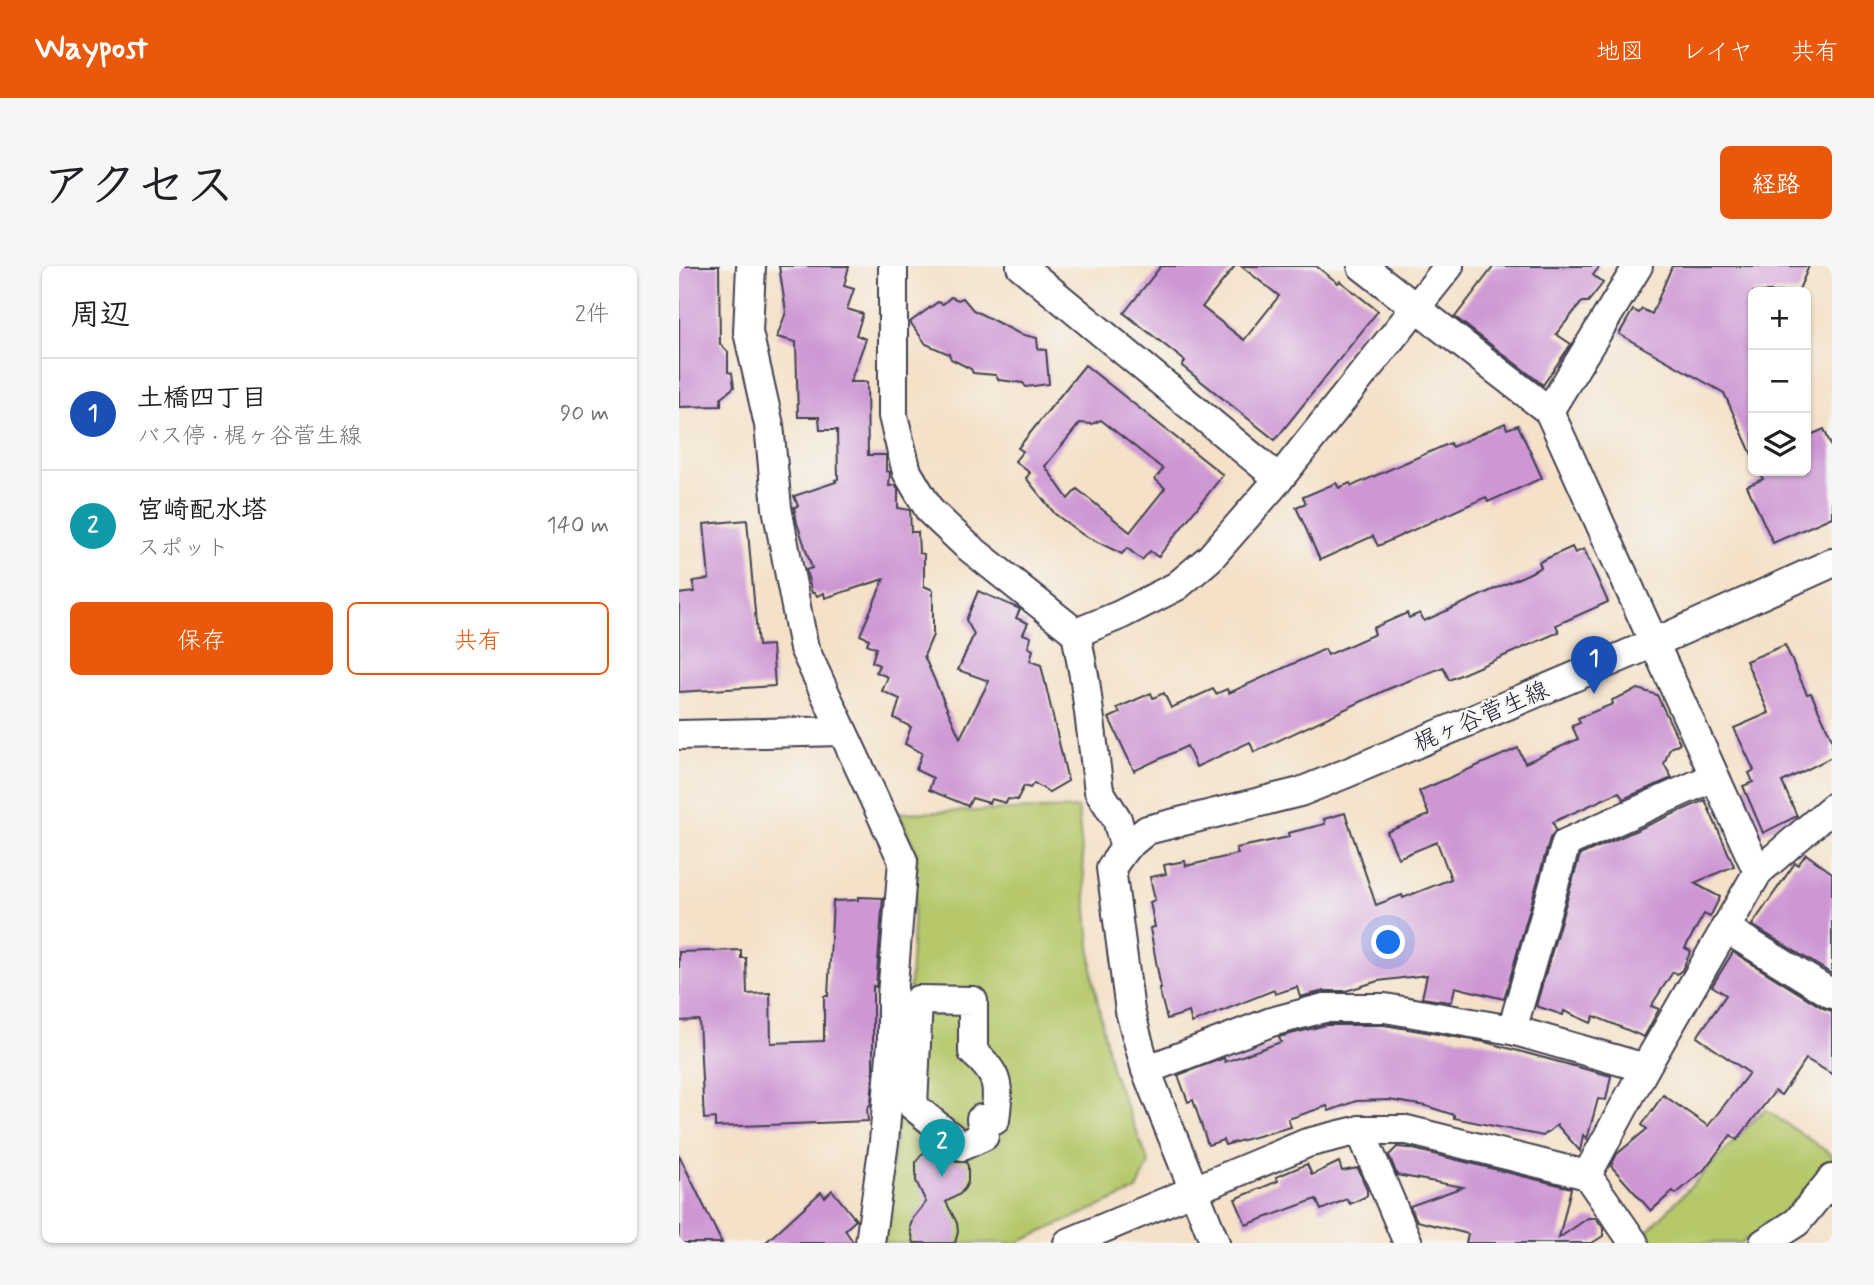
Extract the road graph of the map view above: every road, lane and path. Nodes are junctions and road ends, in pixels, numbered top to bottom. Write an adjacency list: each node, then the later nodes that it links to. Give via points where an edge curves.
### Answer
1 (751, 266): 13 (street, via 748,332 769,425 777,508 804,648)
2 (893, 266): 11 (street, via 893,416 907,472 930,511)
3 (1021, 266): 9 (street)
4 (1362, 266): 7 (street)
5 (1449, 266): 7 (street)
6 (1637, 266): 8 (street)
7 (1416, 309): 8 (street); 9 (street)
8 (1549, 411): 12 (street)
9 (1279, 479): 11 (street, via 1210,558 1177,586)
10 (1832, 563): 12 (street, 梶ヶ谷菅生線)
11 (1076, 633): 17 (street, via 1099,791 1117,820)
12 (1654, 643): 15 (street); 17 (street, 梶ヶ谷菅生線, via 1300,792 1147,830)
13 (842, 731): 14 (street); 29 (street, via 904,861 884,1142)
14 (679, 735)
15 (1714, 777): 18 (street); 22 (street, via 1566,844)
16 (1832, 808): 18 (street)
17 (1125, 848): 24 (street, via 1111,868 1130,1011)
18 (1758, 872): 19 (street)
19 (1725, 928): 20 (street); 23 (street)
20 (1832, 994)
21 (918, 1000): 21 (street, via 913,1106 962,1146 984,1136 981,1119 995,1120 999,1087 988,1065 973,1052 973,1001)
22 (1512, 1030): 23 (street); 24 (street, via 1385,1008 1324,1008 1271,1022)
23 (1645, 1068): 26 (street)
24 (1146, 1070): 28 (street)
25 (1360, 1130): 26 (street, via 1407,1130); 28 (street, via 1307,1143); 32 (street)
26 (1587, 1175): 33 (street)
27 (1832, 1179): 34 (street, via 1797,1222)
28 (1193, 1190): 30 (street); 31 (street)
29 (870, 1243)
30 (1068, 1243)
31 (1215, 1243)
32 (1408, 1243)
33 (1634, 1243)
34 (1764, 1243)

